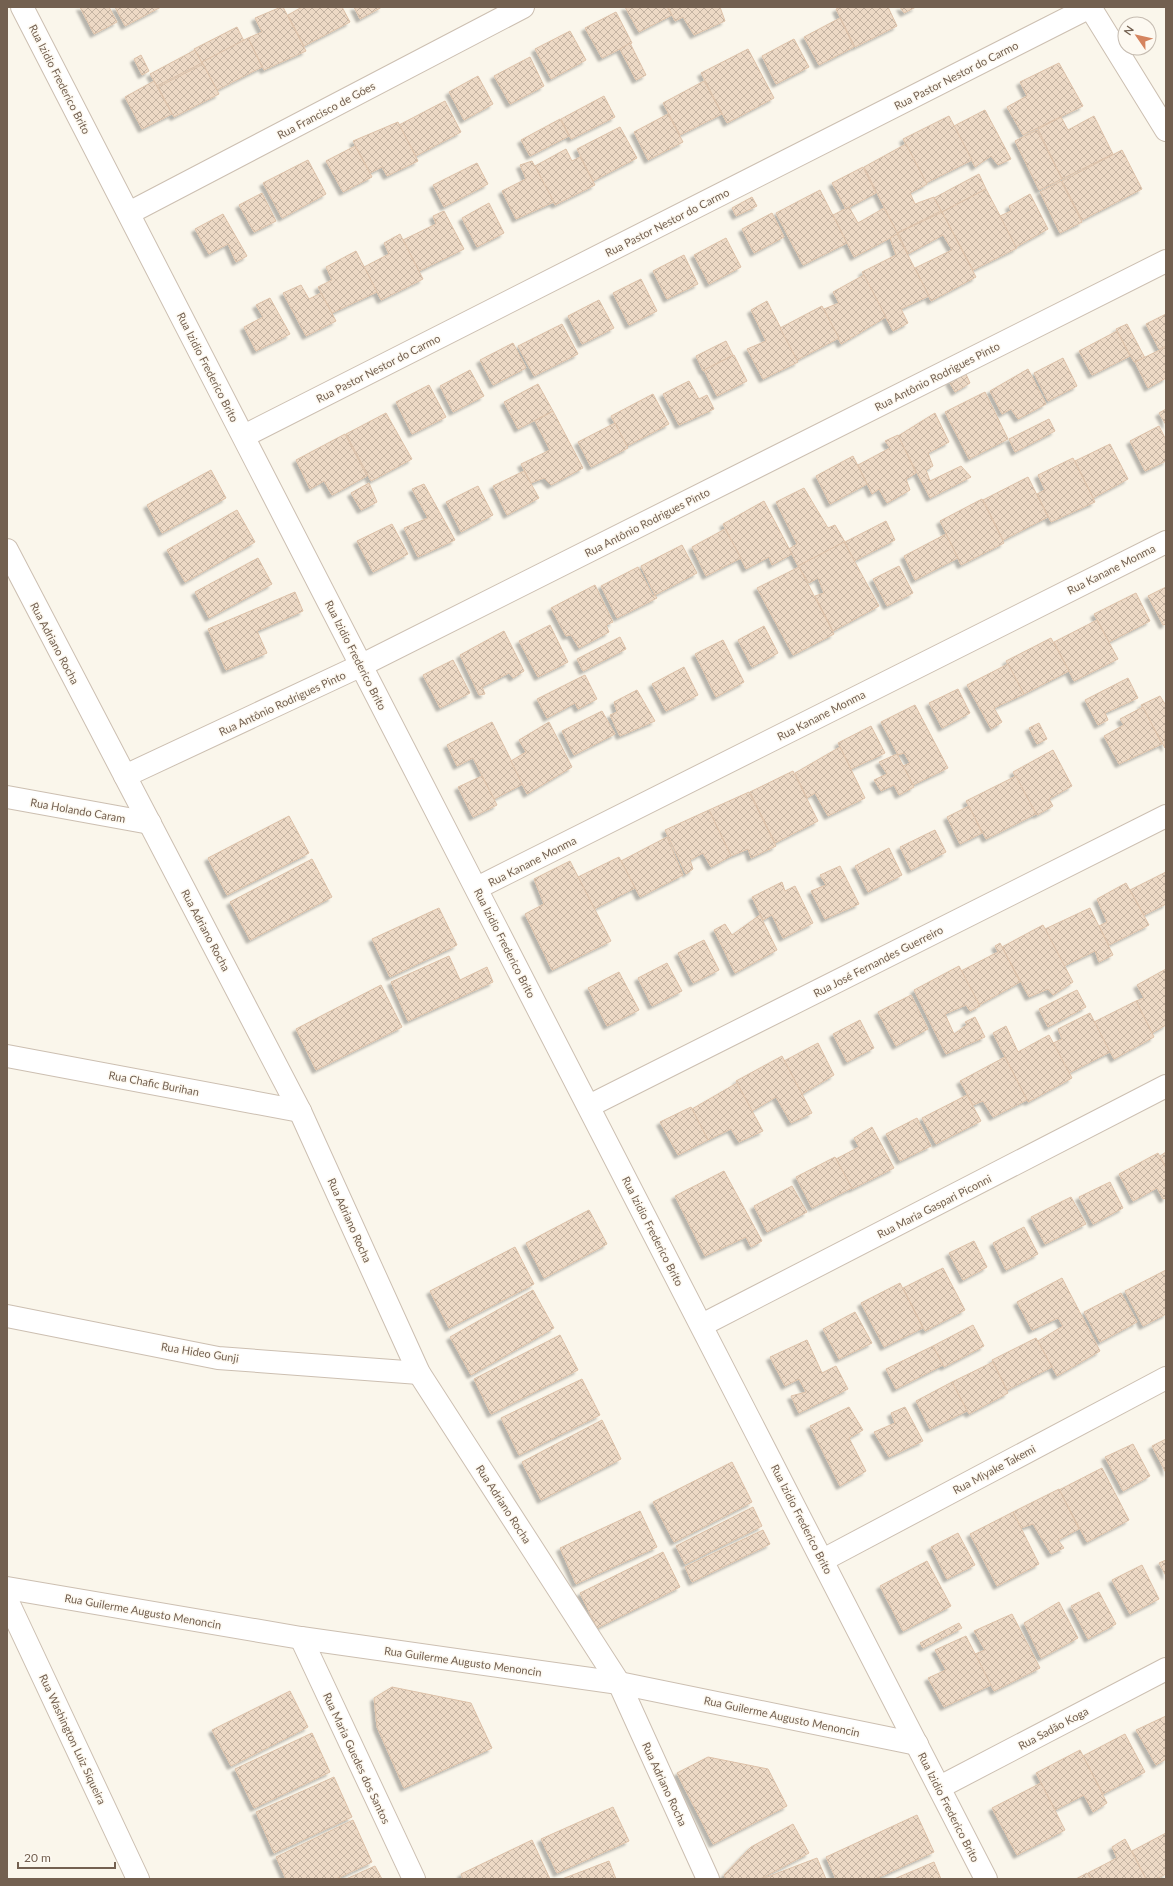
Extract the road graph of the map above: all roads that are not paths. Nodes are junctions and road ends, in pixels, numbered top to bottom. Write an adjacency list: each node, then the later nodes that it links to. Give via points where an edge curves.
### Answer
1 (22, 7): 5 (street, Rua Izidio Frederico Brito)
2 (523, 7): 5 (street, Rua Francisco de Góes)
3 (1090, 7): 4 (street); 7 (street, Rua Pastor Nestor do Carmo)
4 (1166, 130)
5 (129, 213): 7 (street, Rua Izidio Frederico Brito)
6 (1166, 261): 10 (street, Rua Antônio Rodrigues Pinto)
7 (244, 436): 10 (street, Rua Izidio Frederico Brito)
8 (1166, 542): 15 (street, Rua Kanane Monma)
9 (7, 550): 11 (street, Rua Adriano Rocha)
10 (362, 665): 11 (street, Rua Antônio Rodrigues Pinto); 15 (street, Rua Izidio Frederico Brito)
11 (125, 776): 14 (street, Rua Adriano Rocha)
12 (7, 797): 14 (street, Rua Holando Caram)
13 (1166, 816): 18 (street, Rua José Fernandes Guerreiro)
14 (150, 823): 19 (street, Rua Adriano Rocha)
15 (477, 888): 18 (street, Rua Izidio Frederico Brito)
16 (7, 1056): 19 (street, Rua Chafic Burihan)
17 (1166, 1086): 21 (street, Rua Maria Gaspari Piconni)
18 (589, 1106): 21 (street, Rua Izidio Frederico Brito)
19 (300, 1110): 22 (street, Rua Adriano Rocha)
20 (7, 1316): 22 (street, Rua Hideo Gunji, via 218,1358)
21 (702, 1325): 24 (street, Rua Izidio Frederico Brito)
22 (419, 1373): 29 (street, Rua Adriano Rocha)
23 (1166, 1378): 24 (street, Rua Miyake Takemi)
24 (823, 1560): 30 (street, Rua Izidio Frederico Brito)
25 (7, 1588): 27 (street, Rua Guilerme Augusto Menoncin)
26 (7, 1600): 32 (street, Rua Washington Luiz Siqueira)
27 (301, 1638): 29 (street, Rua Guilerme Augusto Menoncin); 33 (street, Rua Maria Guedes dos Santos)
28 (1166, 1669): 31 (street, Rua Sadão Koga)
29 (619, 1683): 30 (street, Rua Guilerme Augusto Menoncin); 34 (street, Rua Adriano Rocha)
30 (917, 1744): 31 (street, Rua Izidio Frederico Brito)
31 (940, 1787): 35 (street, Rua Izidio Frederico Brito)
32 (138, 1879)
33 (414, 1879)
34 (708, 1879)
35 (986, 1879)

